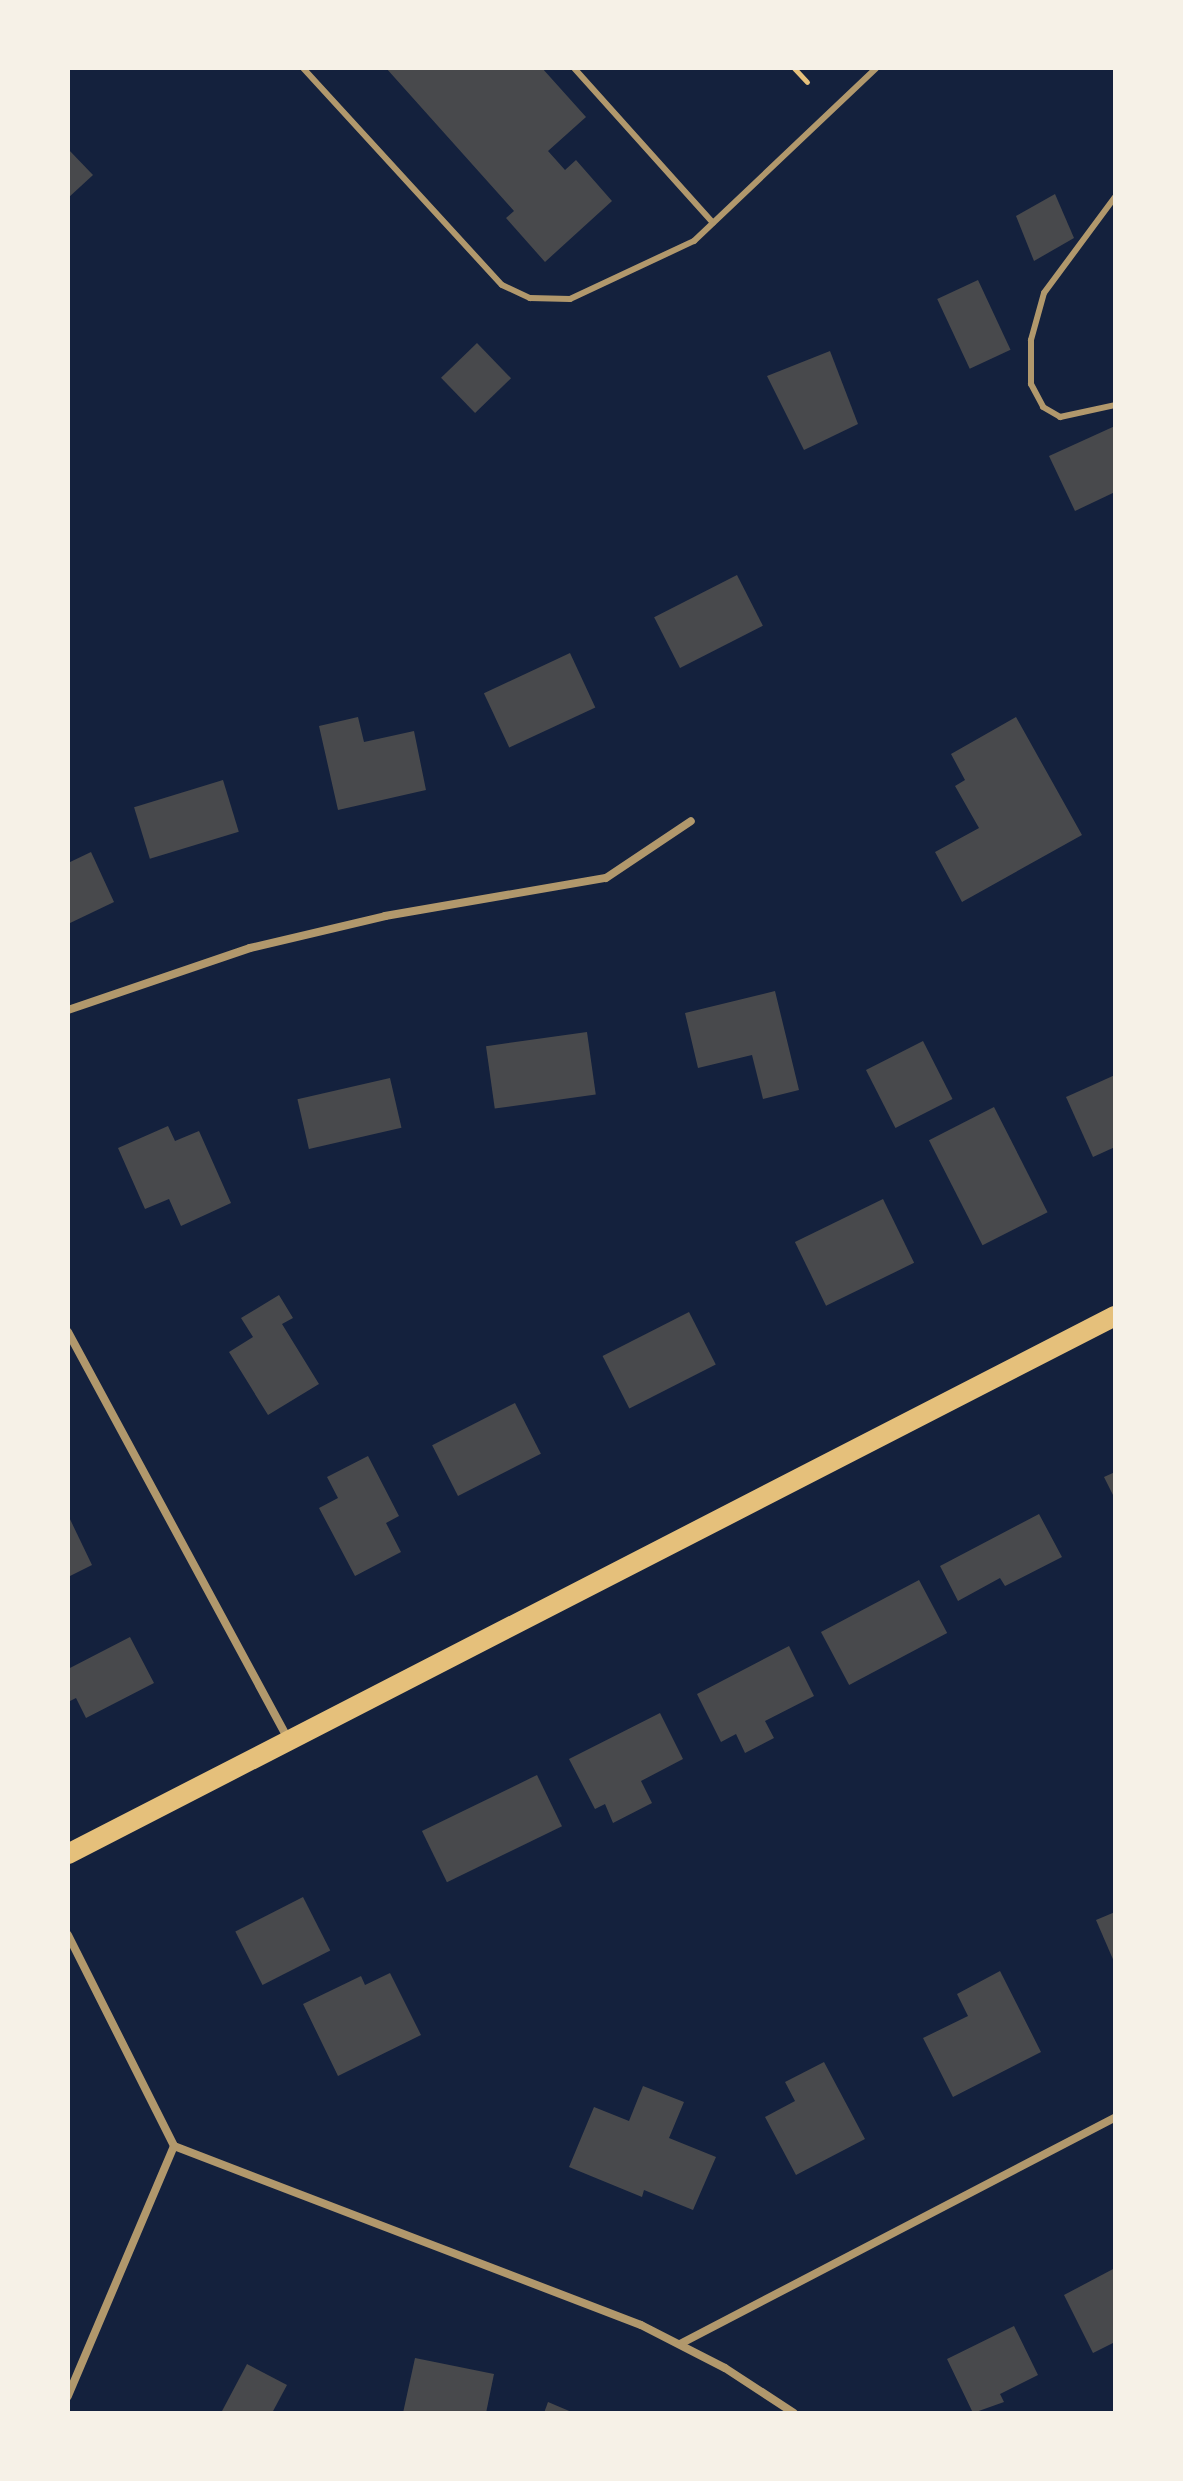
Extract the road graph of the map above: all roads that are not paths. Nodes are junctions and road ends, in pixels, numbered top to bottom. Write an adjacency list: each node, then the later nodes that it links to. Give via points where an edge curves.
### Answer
1 (303, 68): 5 (lane, via 502,285 530,298 570,299 666,256)
2 (574, 68): 5 (lane)
3 (876, 68): 5 (lane)
4 (1115, 197): 6 (lane, via 1044,293 1031,340 1031,384 1043,407 1060,417)
5 (713, 223)
6 (1115, 405)
7 (691, 821): 8 (street, via 606,878 385,916 250,948)
8 (68, 1010)
9 (1115, 1316): 11 (main road)
10 (68, 1332): 11 (street)
11 (289, 1741): 12 (main road)
12 (68, 1854)
13 (68, 1935): 15 (street)
14 (1115, 2118): 16 (street)
15 (174, 2146): 16 (street); 17 (street)
16 (680, 2344): 18 (street)
17 (68, 2396)
18 (794, 2413)

